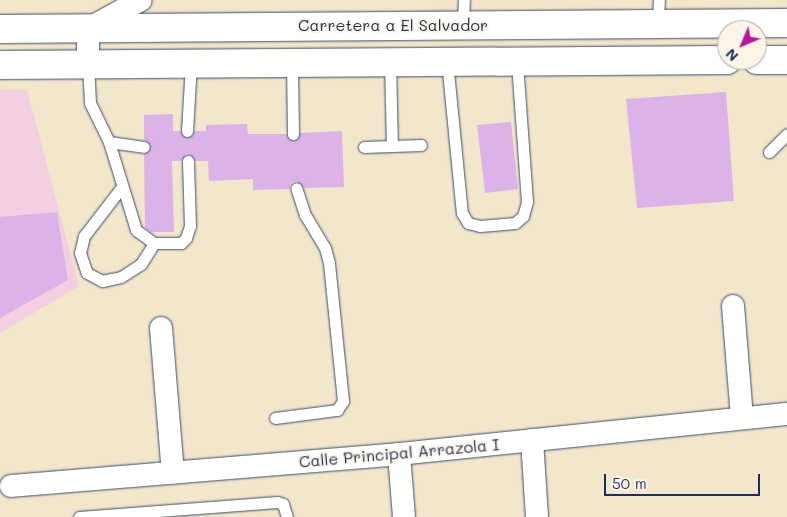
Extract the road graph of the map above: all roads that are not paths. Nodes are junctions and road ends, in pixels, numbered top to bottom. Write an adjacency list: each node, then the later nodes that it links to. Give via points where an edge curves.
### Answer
1 (141, 0): 8 (street)
2 (463, 12): 3 (highway, Carretera a El Salvador); 5 (highway, Carretera a El Salvador)
3 (658, 12): 4 (highway, Carretera a El Salvador)
4 (787, 23)
5 (350, 25): 8 (highway, Carretera a El Salvador); 15 (highway, via 342,33 329,36 136,38 126,46)
6 (0, 29): 7 (highway, Carretera a El Salvador)
7 (41, 29): 8 (highway, Carretera a El Salvador); 9 (highway, via 42,45 37,52 27,57)
8 (88, 29): 16 (street)
9 (0, 57)
10 (517, 60): 11 (highway); 13 (highway); 13 (lane, via 527,202 523,216 515,223 480,226 468,223 462,213)
11 (717, 60)
12 (390, 61): 13 (highway); 14 (highway); 24 (lane)
13 (447, 61)
14 (292, 62): 17 (highway); 20 (lane)
15 (132, 63): 16 (highway); 17 (highway)
16 (88, 64): 18 (highway); 22 (lane, via 90,103)
17 (191, 64): 19 (lane)
18 (0, 65)
19 (187, 131)
20 (292, 134)
21 (787, 134): 27 (lane)
22 (109, 142): 25 (lane); 29 (lane)
23 (421, 145): 24 (lane)
24 (392, 146): 26 (lane)
25 (144, 147)
26 (364, 147)
27 (769, 152)
28 (188, 161): 31 (lane, via 190,226 186,238 180,243)
29 (122, 188): 31 (lane, via 136,230); 31 (lane, via 84,236 80,253 87,273 102,281 121,277 142,264)
30 (296, 188): 35 (lane, via 305,215 329,263 344,402 337,410)
31 (154, 243)
32 (733, 306): 36 (street)
33 (161, 328): 39 (street)
34 (787, 414): 36 (street, Calle Principal Arrazola I)
35 (275, 418)
36 (742, 418): 37 (street, Calle Principal Arrazola I)
37 (532, 440): 38 (street, Calle Principal Arrazola I); 44 (street)
38 (399, 454): 39 (street, Calle Principal Arrazola I); 43 (street)
39 (173, 473): 40 (street, Calle Principal Arrazola I)
40 (11, 486)
41 (79, 517): 42 (lane, via 277,502 283,504)
42 (287, 517)
43 (404, 517)
44 (538, 517)

